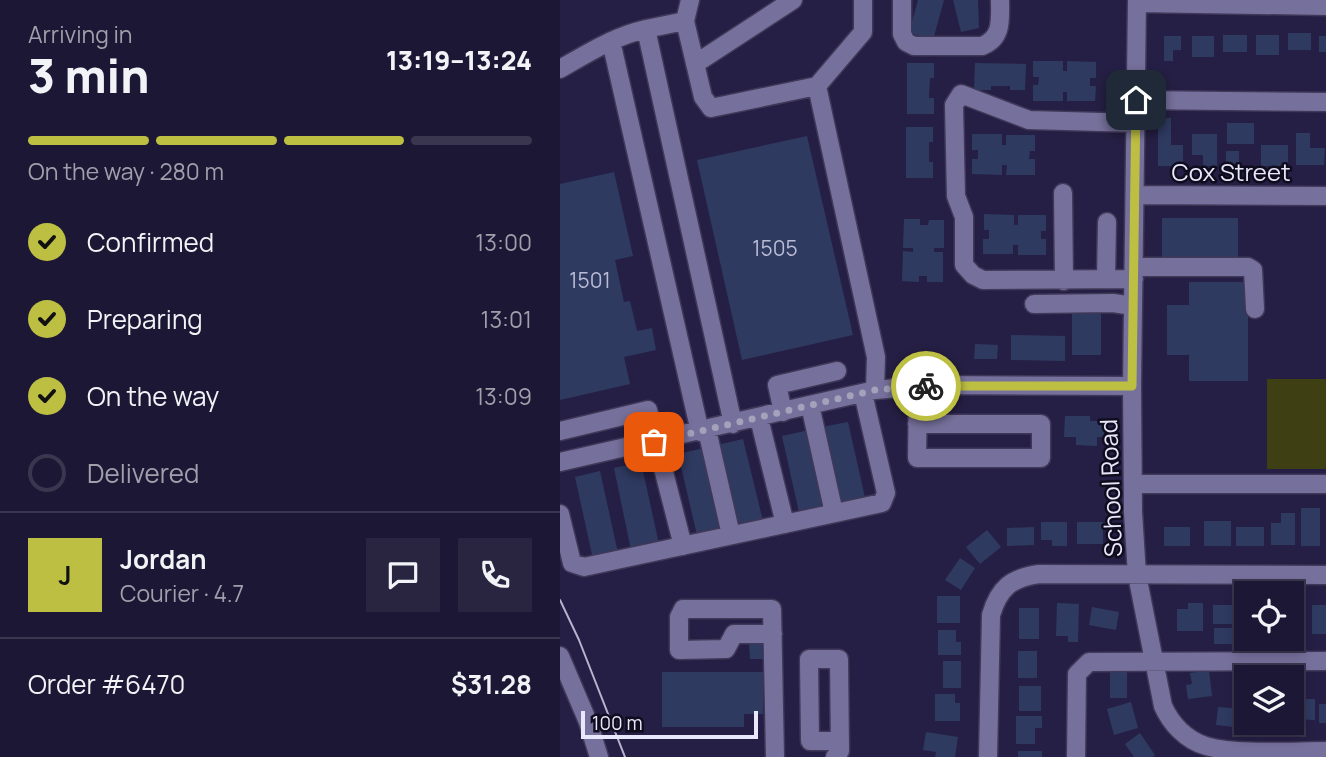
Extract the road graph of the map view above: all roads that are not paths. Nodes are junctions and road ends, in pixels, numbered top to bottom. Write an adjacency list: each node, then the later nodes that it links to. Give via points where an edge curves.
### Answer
1 (691, 0): 8 (street)
2 (793, 0): 11 (street)
3 (863, 0): 13 (street, via 863,32)
4 (902, 0): 5 (street, via 906,43 982,46 997,36)
5 (1000, 0)
6 (1137, 1): 7 (street); 14 (street, School Road)
7 (1326, 6)
8 (685, 21): 9 (street); 11 (street)
9 (646, 29): 10 (street); 34 (street)
10 (611, 41): 12 (street); 37 (street)
11 (695, 64): 13 (street, via 703,97 711,108)
12 (560, 69)
13 (817, 86): 30 (street, via 875,350)
14 (1136, 100): 15 (street); 16 (street, School Road)
15 (1326, 102)
16 (1136, 123): 18 (street, School Road); 23 (street, via 1029,120 961,94 954,105 964,265 983,280)
17 (1063, 193): 23 (street)
18 (1135, 195): 19 (street, Cox Street); 21 (street, School Road)
19 (1326, 196)
20 (1107, 222): 22 (street)
21 (1134, 273): 22 (street); 25 (street, School Road); 26 (street, via 1248,267 1253,270)
22 (1106, 279): 23 (street)
23 (1064, 281)
24 (1034, 304): 25 (street)
25 (1133, 306): 28 (street, School Road)
26 (1255, 309)
27 (837, 371): 32 (street, via 777,385)
28 (1132, 386): 29 (street); 40 (street, School Road)
29 (918, 387): 30 (street); 35 (street)
30 (869, 391): 31 (street); 42 (street, via 886,493 881,503)
31 (810, 405): 32 (street); 42 (street)
32 (783, 412): 33 (street)
33 (759, 418): 34 (street); 44 (street)
34 (733, 424): 37 (street)
35 (917, 424): 35 (street, via 917,458 1041,458 1041,424)
36 (560, 430): 38 (street, via 648,410)
37 (704, 431): 38 (street); 45 (street)
38 (654, 442): 39 (street); 46 (street)
39 (560, 462)
40 (1133, 484): 41 (street); 47 (street, School Road)
41 (1326, 484)
42 (834, 513): 44 (street)
43 (560, 514): 46 (street, via 572,563 584,567)
44 (785, 524): 45 (street)
45 (731, 535): 46 (street)
46 (683, 546)
47 (1137, 575): 48 (street); 52 (street, School Road); 57 (street, via 1024,576 996,599 991,615)
48 (1326, 575)
49 (773, 634): 49 (street, via 772,609 683,609 679,650 726,649 734,634); 56 (street)
50 (560, 656): 55 (street)
51 (1326, 661): 52 (street)
52 (1154, 662): 54 (street, School Road, via 1171,723 1204,746); 58 (street, via 1089,662 1077,674)
53 (837, 749): 53 (street, via 839,659 809,659 810,741)
54 (1326, 751)
55 (599, 757)
56 (775, 757)
57 (988, 757)
58 (1076, 757)

